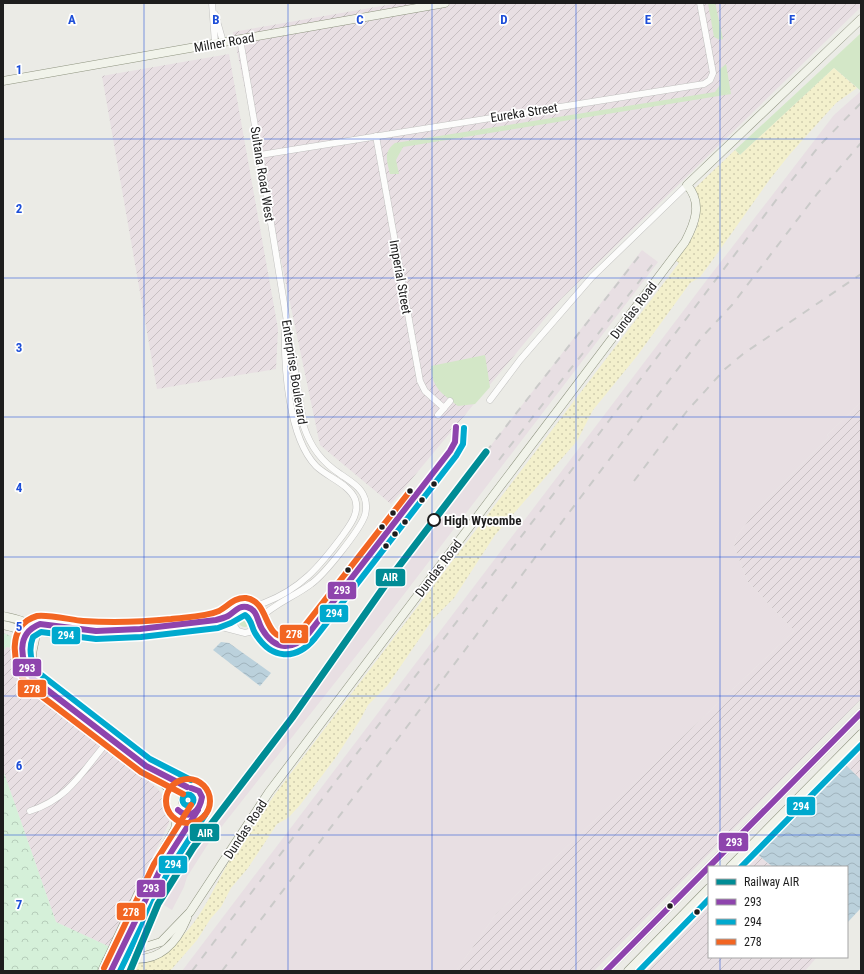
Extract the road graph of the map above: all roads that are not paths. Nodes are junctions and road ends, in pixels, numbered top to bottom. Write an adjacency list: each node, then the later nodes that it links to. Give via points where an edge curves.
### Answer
1 (445, 3): 5 (main road, Milner Road)
2 (700, 3): 8 (street, Eureka Street, via 712,73 710,80 704,84)
3 (212, 6): 6 (street)
4 (861, 19): 10 (main road)
5 (240, 39): 6 (main road, Milner Road); 9 (street, Sultana Road West)
6 (219, 43): 7 (main road, Milner Road)
7 (3, 81)
8 (376, 136): 9 (street, Eureka Street); 14 (street, Imperial Street, via 420,381 425,391)
9 (260, 155): 11 (street, Sultana Road West)
10 (687, 185): 12 (street, via 592,277 520,360); 43 (main road, Dundas Road, via 692,191 697,212 694,225 685,242 269,792)
11 (285, 309): 16 (street, Enterprise Boulevard, via 284,354 298,437 316,466 352,494 356,508 350,525 309,576 273,599); 20 (street, Enterprise Boulevard, via 302,422 307,437 324,462 359,489 365,498 366,510 359,526 318,578)
12 (490, 400)
13 (450, 401): 14 (street)
14 (444, 408): 15 (street)
15 (438, 415)
16 (247, 606): 17 (street, Enterprise Boulevard); 20 (street, via 256,612)
17 (234, 611): 21 (street, Enterprise Boulevard, via 216,620 96,631); 25 (street, via 232,622)
18 (3, 616): 19 (main road)
19 (22, 620): 21 (street, Enterprise Boulevard); 24 (main road)
20 (258, 620): 25 (street, Enterprise Boulevard, via 252,630 245,633)
21 (40, 624): 24 (street)
22 (3, 625): 23 (main road)
23 (14, 628): 24 (street, Enterprise Boulevard); 27 (main road, via 22,633)
24 (31, 630): 26 (street, Enterprise Boulevard); 27 (street); 28 (main road)
25 (238, 631): 26 (street, Enterprise Boulevard, via 222,627 117,637)
26 (45, 634): 28 (street, via 38,638)
27 (24, 643): 29 (main road, via 22,659 26,668 33,679)
28 (34, 646): 29 (main road, via 33,663)
29 (49, 690): 32 (main road)
30 (861, 713): 39 (main road)
31 (861, 734): 40 (main road)
32 (110, 739): 33 (main road); 37 (street, via 64,794 52,803)
33 (146, 766): 34 (main road); 35 (main road, via 170,790)
34 (187, 787): 35 (main road, via 176,794); 36 (main road, via 200,792 202,802)
35 (175, 804): 36 (main road, via 178,810 186,814); 38 (main road, via 177,824)
36 (198, 810): 38 (main road)
37 (30, 811)
38 (173, 841): 44 (main road, Dundas Road); 46 (main road, Dundas Road, via 138,894)
39 (710, 866)
40 (731, 866)
41 (708, 868): 50 (main road)
42 (708, 889): 51 (main road)
43 (190, 912): 45 (main road, Dundas Road, via 161,942 145,948); 47 (main road, Dundas Road, via 174,940 162,952)
44 (128, 932): 45 (main road, via 130,942); 46 (main road, Dundas Road)
45 (138, 947): 46 (main road, Dundas Road)
46 (117, 949): 47 (main road, Dundas Road, via 126,959); 48 (main road, Dundas Road); 49 (main road, Dundas Road)
47 (146, 959): 48 (main road, Dundas Road)
48 (109, 970)
49 (102, 971)
50 (606, 971)
51 (628, 971)

